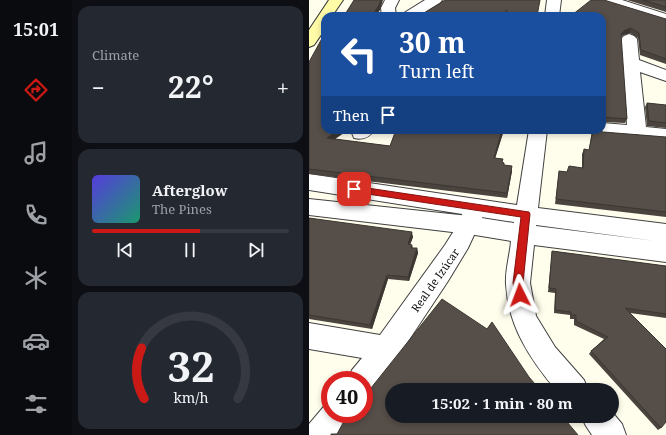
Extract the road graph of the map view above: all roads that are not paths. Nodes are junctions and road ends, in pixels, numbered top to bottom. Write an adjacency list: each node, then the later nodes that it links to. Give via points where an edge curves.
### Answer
1 (336, 0): 6 (main road)
2 (392, 0): 7 (street)
3 (435, 0): 8 (street)
4 (555, 0): 9 (street)
5 (608, 0): 10 (street)
6 (328, 12)
7 (388, 12)
8 (416, 12)
9 (554, 12)
10 (666, 19)
11 (321, 22): 13 (main road)
12 (629, 38): 14 (street)
13 (309, 42)
14 (631, 63): 15 (street); 17 (street)
15 (666, 76)
16 (606, 130): 17 (street)
17 (637, 131): 19 (street)
18 (537, 134): 23 (street)
19 (666, 135)
20 (309, 182): 22 (street)
21 (309, 207): 22 (street)
22 (473, 216): 23 (street); 27 (street, Real de Izúcar, via 457,248)
23 (525, 224): 24 (street); 25 (street); 29 (street, via 518,283 524,320 545,356)
24 (666, 233)
25 (666, 252)
26 (309, 336): 27 (street)
27 (387, 349): 28 (street, Real de Izúcar)
28 (369, 371)
29 (568, 383)
30 (329, 423): 32 (street)
31 (602, 423): 33 (street)
32 (319, 435)
33 (611, 435)

